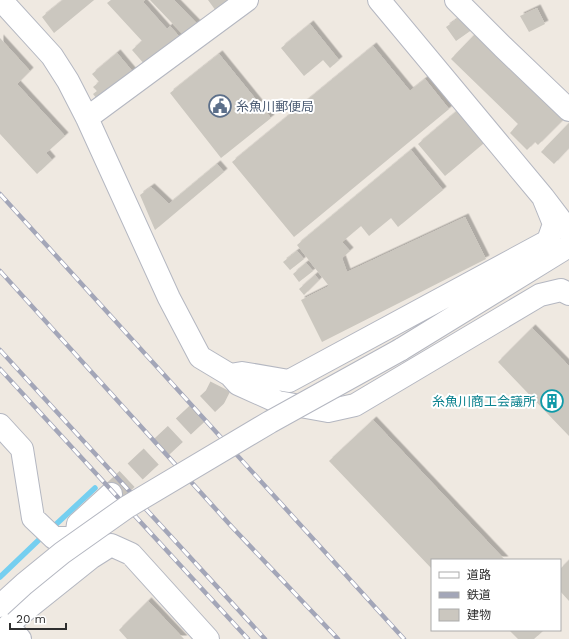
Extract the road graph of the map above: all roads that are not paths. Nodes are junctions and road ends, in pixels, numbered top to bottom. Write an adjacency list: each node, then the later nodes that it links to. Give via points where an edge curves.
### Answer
1 (1, 0): 6 (street, via 52,56)
2 (247, 0): 6 (street)
3 (379, 0): 7 (street)
4 (456, 0): 5 (street)
5 (569, 110)
6 (87, 118): 12 (street, via 169,298 200,357)
7 (543, 197): 8 (street); 11 (street, via 554,224 548,241)
8 (569, 231)
9 (569, 246): 18 (street, bridge, via 400,350 270,422 127,507 24,584)
10 (569, 294): 13 (street, via 562,290 540,295)
11 (352, 347): 12 (street, via 289,381 242,373); 13 (street)
12 (230, 375): 13 (street, via 238,384 278,402 328,411 355,406)
13 (376, 393)
14 (0, 425): 16 (street, via 22,449 33,518 54,538)
15 (111, 494): 16 (street, via 78,524)
16 (76, 538): 17 (street)
17 (92, 558): 18 (street); 19 (street, via 111,546 131,554)
18 (7, 621)
19 (208, 639)

